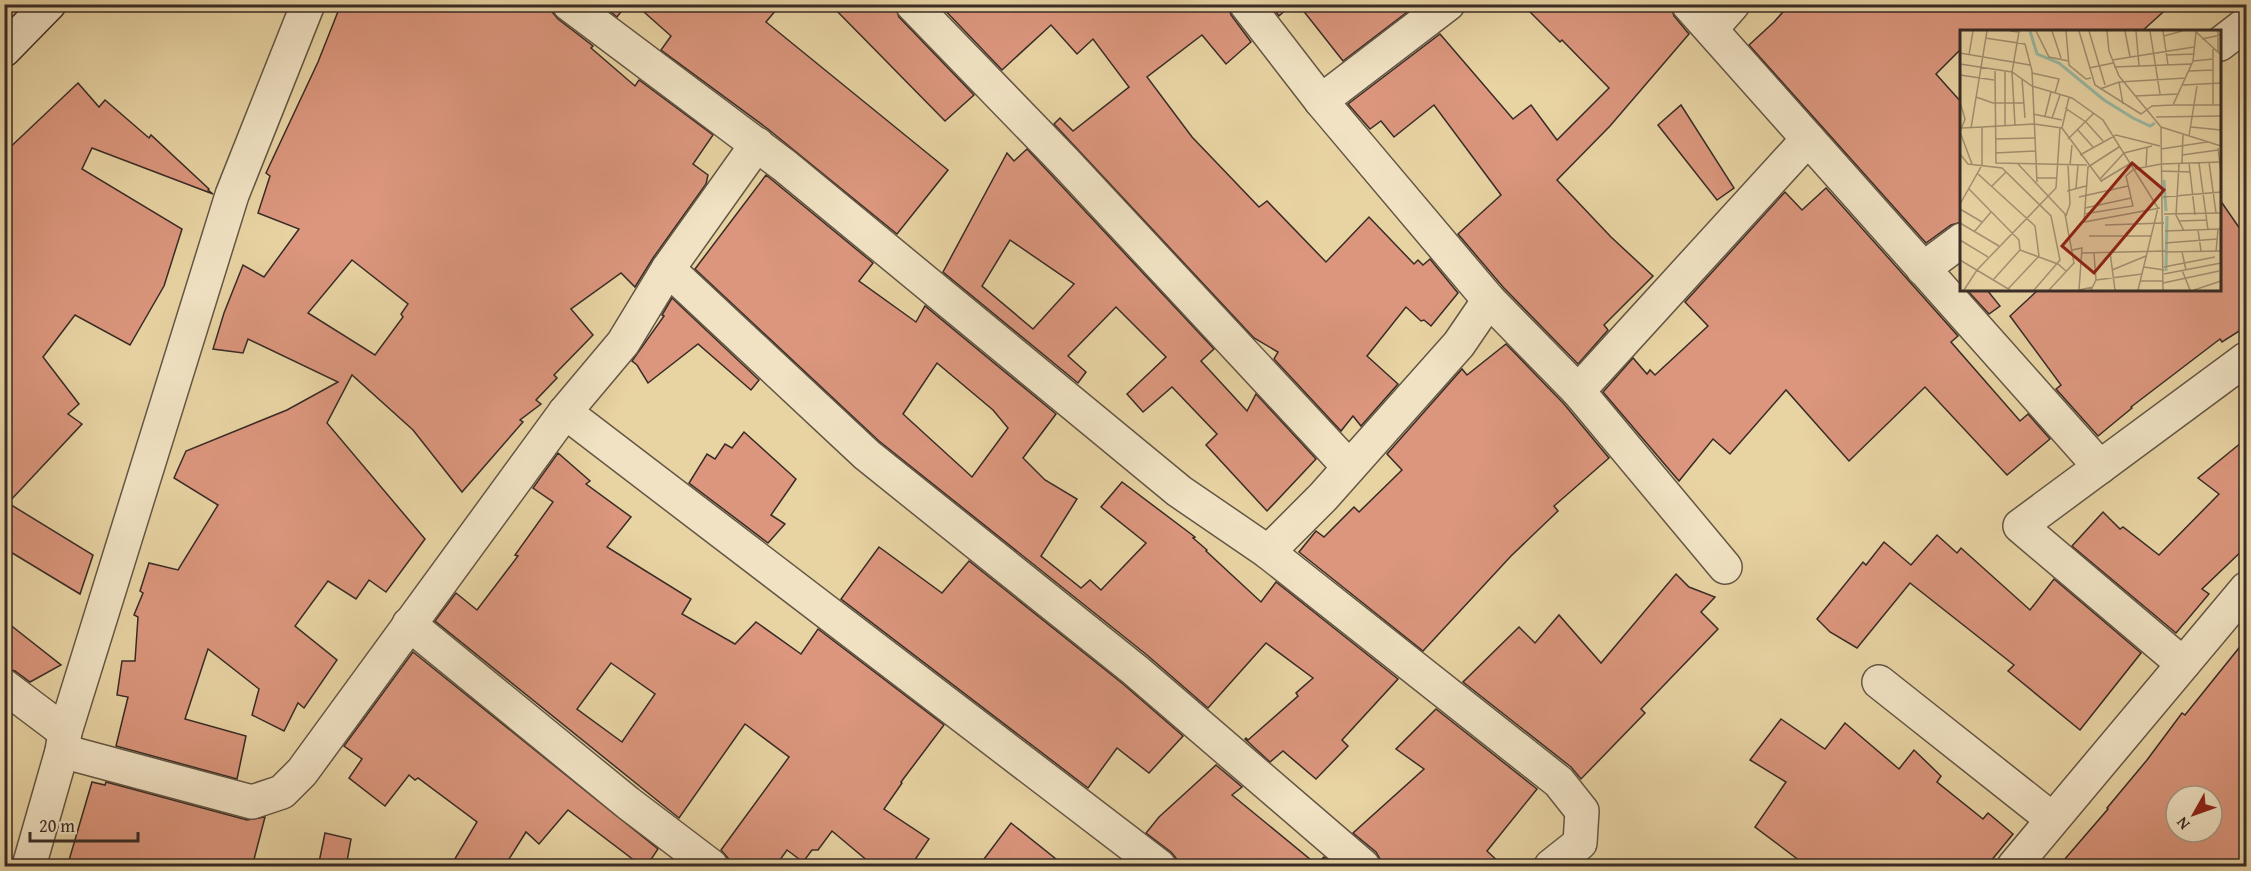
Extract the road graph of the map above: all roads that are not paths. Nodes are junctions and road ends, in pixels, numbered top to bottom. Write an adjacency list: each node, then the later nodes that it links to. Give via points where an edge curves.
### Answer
1 (49, 4): 12 (street)
2 (308, 4): 32 (street, via 232,195)
3 (569, 4): 15 (street)
4 (912, 4): 23 (street)
5 (1246, 4): 13 (street)
6 (1448, 4): 13 (street)
7 (1688, 4): 10 (street)
8 (1733, 4): 10 (street)
9 (2247, 24): 11 (street)
10 (1711, 30): 14 (street)
11 (2221, 43)
12 (4, 50)
13 (1321, 101): 19 (street)
14 (1808, 139): 18 (street); 21 (street)
15 (758, 144): 17 (street); 25 (street, via 1179,491)
16 (1960, 241): 18 (street)
17 (668, 269): 22 (street, via 622,343); 37 (street, via 867,455 1135,670)
18 (1923, 269): 24 (street)
19 (1488, 300): 21 (street); 23 (street, via 1459,344)
20 (2247, 359): 24 (street)
21 (1578, 391): 26 (street)
22 (565, 412): 28 (street); 36 (street)
23 (1349, 467): 25 (street)
24 (2100, 467): 29 (street, via 2020,526)
25 (1268, 552): 38 (street, via 1559,782 1582,811 1580,843)
26 (1725, 567)
27 (2247, 589): 29 (street)
28 (409, 624): 32 (street, via 302,772 282,792 252,802); 35 (street)
29 (2182, 664): 33 (street)
30 (1879, 682): 33 (street)
31 (4, 686): 32 (street)
32 (64, 742): 34 (street)
33 (2052, 819): 39 (street)
34 (29, 867)
35 (711, 867)
36 (1160, 867)
37 (1364, 867)
38 (1551, 867)
39 (2014, 867)

